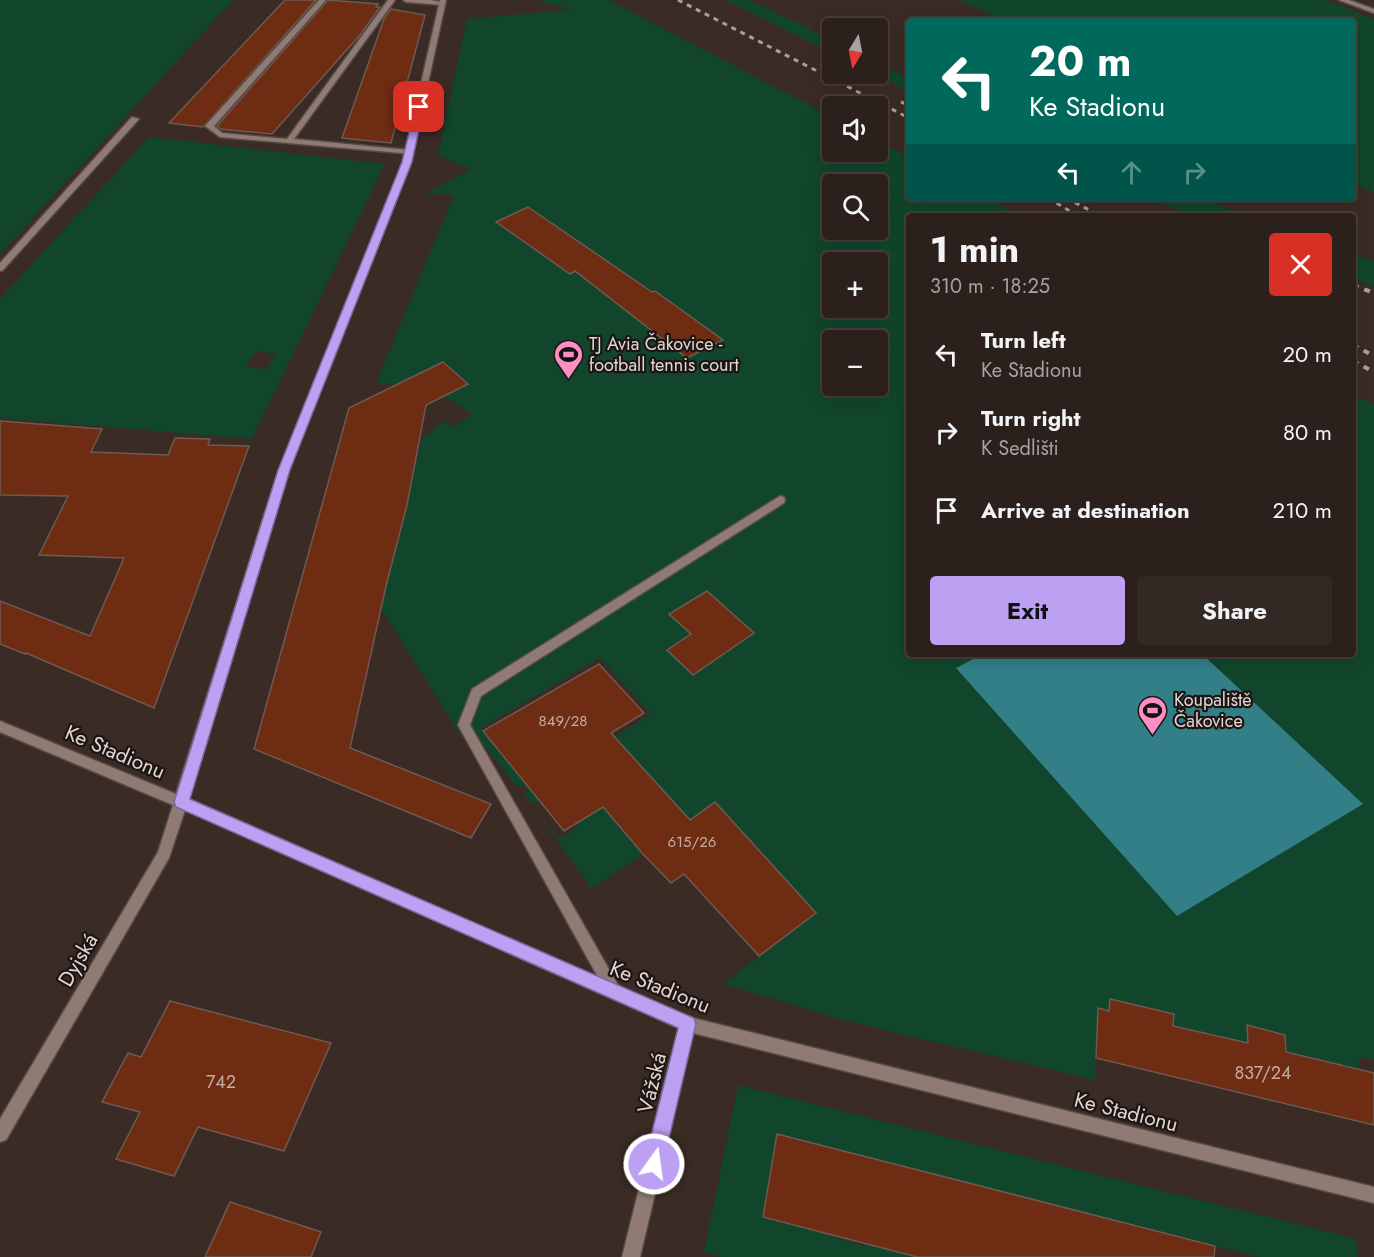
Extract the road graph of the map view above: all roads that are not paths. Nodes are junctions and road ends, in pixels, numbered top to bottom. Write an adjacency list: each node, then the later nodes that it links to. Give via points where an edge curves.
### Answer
1 (323, 0): 8 (street, via 209,126 220,135)
2 (392, 0): 8 (street)
3 (406, 0): 5 (street)
4 (1342, 0): 6 (street)
5 (442, 2): 9 (street, Dyjská)
6 (1374, 11)
7 (135, 119): 10 (street)
8 (289, 141): 9 (street)
9 (409, 152): 13 (street, Dyjská, via 284,470)
10 (0, 268)
11 (780, 500): 14 (street, via 476,693 464,726)
12 (0, 726): 13 (street, Ke Stadionu)
13 (181, 802): 14 (street, Ke Stadionu); 16 (street, Dyjská, via 164,854)
14 (614, 992): 15 (street, Ke Stadionu)
15 (688, 1024): 17 (street, Ke Stadionu); 18 (street, Vážská)
16 (0, 1134)
17 (1374, 1195)
18 (631, 1257)

